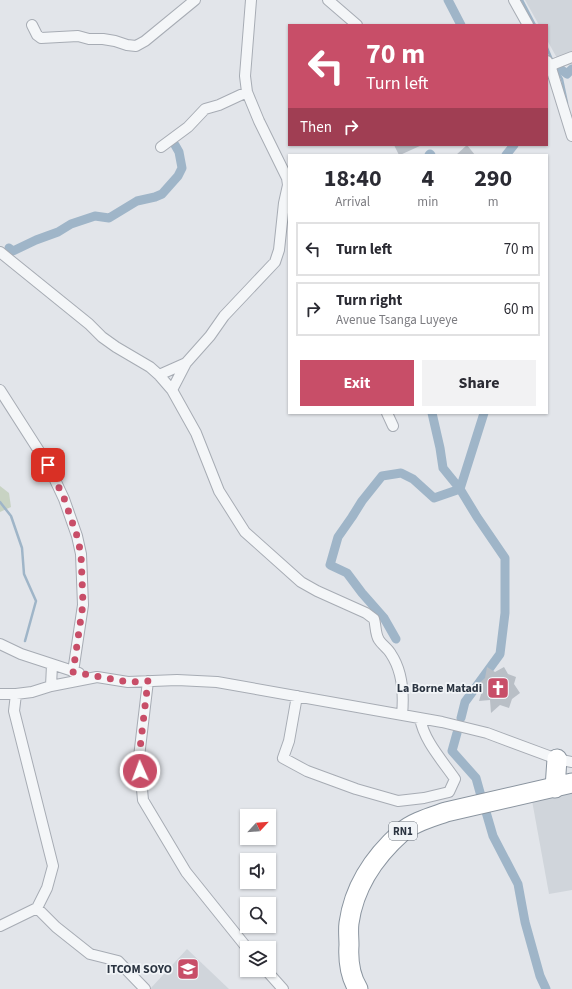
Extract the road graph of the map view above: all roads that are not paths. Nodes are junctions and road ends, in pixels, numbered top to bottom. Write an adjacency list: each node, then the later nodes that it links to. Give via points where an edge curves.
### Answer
1 (195, 0): 7 (street, via 136,46 78,36 41,38)
2 (251, 0): 10 (street, via 245,76)
3 (328, 0): 5 (street)
4 (514, 0): 6 (street)
5 (356, 24)
6 (527, 24)
7 (32, 25)
8 (572, 57): 9 (street)
9 (549, 65): 11 (street)
10 (247, 92): 12 (street, via 205,109 188,127); 13 (street, via 258,121)
11 (572, 136)
12 (161, 147)
13 (288, 182)
14 (288, 189): 16 (street, via 275,262 224,316)
15 (0, 252): 17 (street, via 102,337)
16 (186, 363): 17 (street); 19 (street)
17 (159, 375): 19 (street)
18 (0, 390): 24 (street, via 48,465 64,498 77,536 81,554 83,604)
19 (172, 390): 31 (street, via 196,433 219,492 245,532 301,582 374,619 378,639 397,663 404,700)
20 (387, 414): 21 (street)
21 (393, 426)
22 (0, 644): 23 (street)
23 (52, 665): 24 (street); 27 (street)
24 (73, 672): 25 (street)
25 (97, 677): 26 (street, via 128,682); 27 (street)
26 (148, 681): 30 (street, via 217,682); 37 (street, via 139,757 143,800 186,872)
27 (51, 686): 29 (street)
28 (0, 694): 29 (street)
29 (16, 694): 35 (street, via 14,711 52,866 47,888)
30 (297, 696): 31 (street); 32 (street, via 284,758 307,771 348,787 398,800 450,792 455,779 434,749)
31 (402, 715): 32 (street)
32 (420, 718): 33 (street, via 487,733)
33 (565, 760): 34 (highway)
34 (564, 785): 41 (highway, RN1, via 446,812 426,819 403,831 379,854 358,890 349,923 348,958)
35 (37, 908): 36 (street); 39 (street, via 90,954 118,960)
36 (0, 926)
37 (241, 941)
38 (272, 977): 40 (street)
39 (145, 989)
40 (283, 989)
41 (358, 989)

